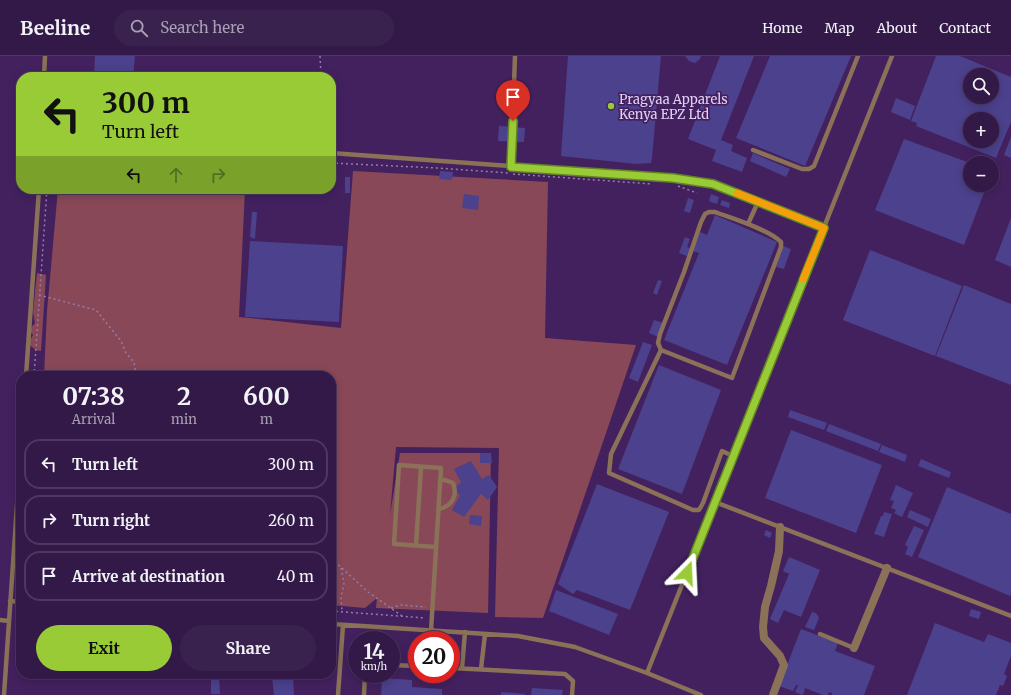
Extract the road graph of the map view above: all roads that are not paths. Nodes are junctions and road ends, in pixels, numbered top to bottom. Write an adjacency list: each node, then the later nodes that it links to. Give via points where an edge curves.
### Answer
1 (45, 56): 5 (lane)
2 (515, 56): 8 (lane)
3 (858, 56): 6 (lane, via 814,166 802,169)
4 (892, 56): 12 (lane)
5 (44, 72)
6 (753, 150)
7 (336, 153): 8 (lane)
8 (511, 167): 10 (lane, via 680,179 713,184)
9 (39, 194): 14 (lane)
10 (758, 202): 11 (lane); 12 (lane)
11 (748, 224): 13 (lane, via 715,212 705,214 660,334 658,343); 13 (lane, via 777,238 781,242 781,247 732,378)
12 (824, 228): 15 (lane)
13 (661, 350): 15 (lane, via 611,454 609,474 693,510 699,510 722,451)
14 (26, 371)
15 (733, 456): 18 (lane)
16 (421, 467): 17 (lane, via 441,468); 22 (lane); 22 (lane, via 400,465 394,544)
17 (440, 480): 19 (lane); 19 (lane, via 454,483 455,492 450,505)
18 (715, 502): 21 (lane); 39 (lane)
19 (439, 509): 23 (lane)
20 (16, 517): 25 (lane)
21 (780, 527): 24 (lane); 46 (street, via 779,551 765,607 763,627 764,638 780,656 784,665)
22 (416, 545): 23 (lane)
23 (436, 546): 32 (lane)
24 (888, 568): 27 (lane); 36 (street)
25 (10, 601): 26 (lane); 29 (lane)
26 (16, 602)
27 (1011, 616)
28 (0, 620): 29 (lane)
29 (9, 621): 41 (lane)
30 (336, 624): 31 (lane)
31 (343, 625): 32 (lane); 42 (lane)
32 (431, 630): 33 (lane)
33 (465, 632): 34 (lane); 37 (lane)
34 (485, 634): 38 (lane); 39 (lane, via 518,636 575,647)
35 (820, 634): 36 (lane)
36 (854, 648)
37 (462, 668): 38 (lane)
38 (481, 670): 44 (lane, via 565,674 573,681)
39 (647, 673): 45 (lane)
40 (365, 683): 43 (lane)
41 (4, 695)
42 (338, 695)
43 (364, 695)
44 (572, 695)
45 (701, 695)
46 (773, 695)

